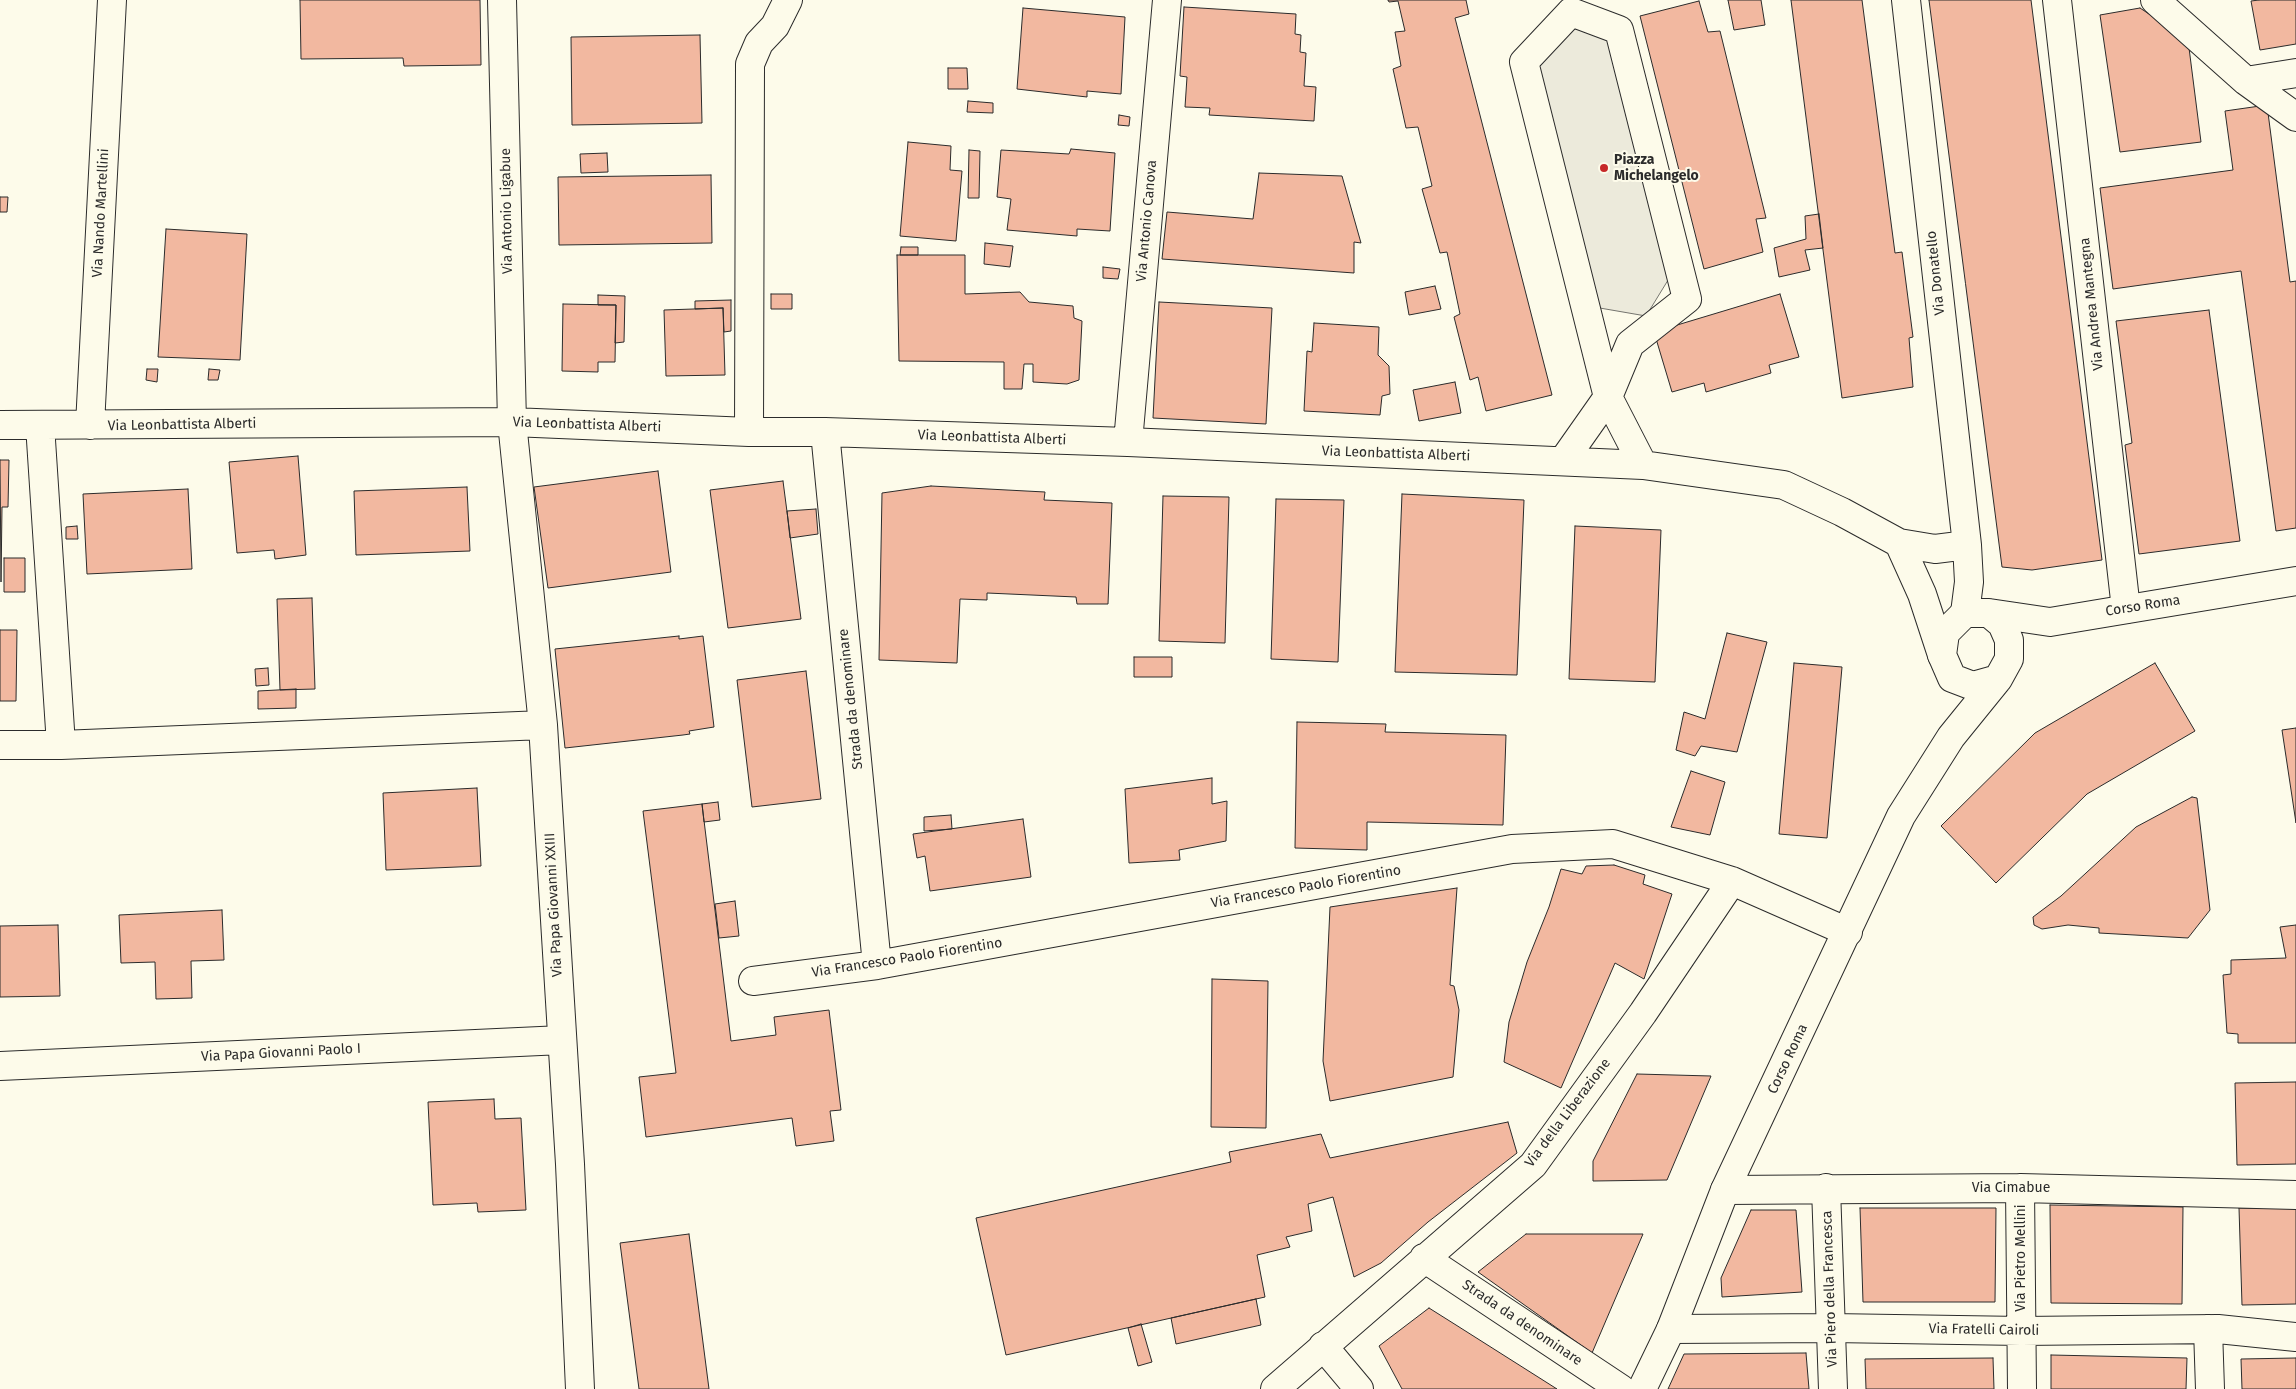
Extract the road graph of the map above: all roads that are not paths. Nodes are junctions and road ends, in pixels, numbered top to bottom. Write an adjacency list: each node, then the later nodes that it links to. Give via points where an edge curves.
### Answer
1 (112, 0): 16 (street, Via Nando Martellini)
2 (502, 0): 13 (street, Via Antonio Ligabue)
3 (788, 0): 17 (street, via 775,26 759,43 750,64)
4 (1167, 0): 19 (street, Via Antonio Canova)
5 (1906, 0): 23 (street, Via Donatello)
6 (2057, 0): 25 (street, Via Andrea Mantegna)
7 (2155, 0): 10 (street)
8 (1570, 6): 12 (street, via 1524,62); 12 (street, via 1619,30 1687,299 1630,344)
9 (2296, 73): 10 (street)
10 (2246, 81): 11 (street)
11 (2296, 117)
12 (1608, 397): 20 (street); 21 (street)
13 (512, 422): 16 (street, Via Leonbattista Alberti); 17 (street, Via Leonbattista Alberti); 29 (street, Via Papa Giovanni XXIII)
14 (0, 425): 15 (street, Via Leonbattista Alberti)
15 (40, 425): 16 (street, Via Leonbattista Alberti); 32 (street)
16 (90, 426)
17 (749, 432): 18 (street, Via Leonbattista Alberti)
18 (824, 432): 19 (street, Via Leonbattista Alberti); 35 (street, Strada da denominare)
19 (1128, 442): 20 (street, Via Leonbattista Alberti)
20 (1563, 461): 21 (street, Via Leonbattista Alberti)
21 (1643, 465): 22 (street, Via Leonbattista Alberti, via 1784,485)
22 (1898, 543): 23 (street, Via Leonbattista Alberti, via 1935,549); 26 (street, via 1923,592); 27 (street, via 1922,594)
23 (1967, 545): 26 (street)
24 (2296, 581): 25 (street, Corso Roma)
25 (2126, 609): 26 (street, Corso Roma, via 2050,622)
26 (1969, 616): 27 (street, via 1945,633); 28 (street, via 2002,624 2010,640 2009,660)
27 (1947, 667): 28 (street, via 1973,686); 30 (street, Corso Roma, via 1955,703)
28 (1998, 680): 30 (street, Corso Roma)
29 (543, 725): 32 (street); 37 (street, Via Papa Giovanni XXIII)
30 (1951, 737): 34 (street, Corso Roma, via 1901,816)
31 (0, 745): 32 (street)
32 (61, 745)
33 (1732, 881): 34 (street, Via Francesco Paolo Fiorentino); 35 (street, Via Francesco Paolo Fiorentino, via 1613,844 1512,849); 43 (street, Via della Liberazione, via 1644,1013 1533,1164)
34 (1848, 932): 41 (street, Corso Roma)
35 (877, 966): 36 (street, Via Francesco Paolo Fiorentino)
36 (753, 981)
37 (562, 1040): 38 (street, Via Papa Giovanni Paolo I); 50 (street, Via Papa Giovanni XXIII)
38 (0, 1066)
39 (1826, 1188): 40 (street, Via Cimabue); 41 (street, Via Cimabue); 44 (street, Via Piero della Francesca)
40 (2020, 1188): 42 (street, Via Cimabue); 47 (street, Via Pietro Mellini)
41 (1725, 1190): 45 (street, Corso Roma)
42 (2296, 1195)
43 (1424, 1258): 49 (street, Via della Liberazione); 53 (street, Strada da denominare)
44 (1832, 1328): 45 (street, Via Fratelli Cairoli); 47 (street, Via Fratelli Cairoli); 55 (street, Via Piero della Francesca)
45 (1671, 1329): 54 (street, Corso Roma)
46 (2208, 1329): 47 (street, Via Fratelli Cairoli); 48 (street, Via Fratelli Cairoli); 57 (street)
47 (2021, 1331): 56 (street, Via Pietro Mellini)
48 (2296, 1337)
49 (1323, 1346): 51 (street, Via della Liberazione); 52 (street)
50 (580, 1389)
51 (1275, 1389)
52 (1359, 1389)
53 (1621, 1389)
54 (1642, 1389)
55 (1833, 1389)
56 (2022, 1389)
57 (2210, 1389)

